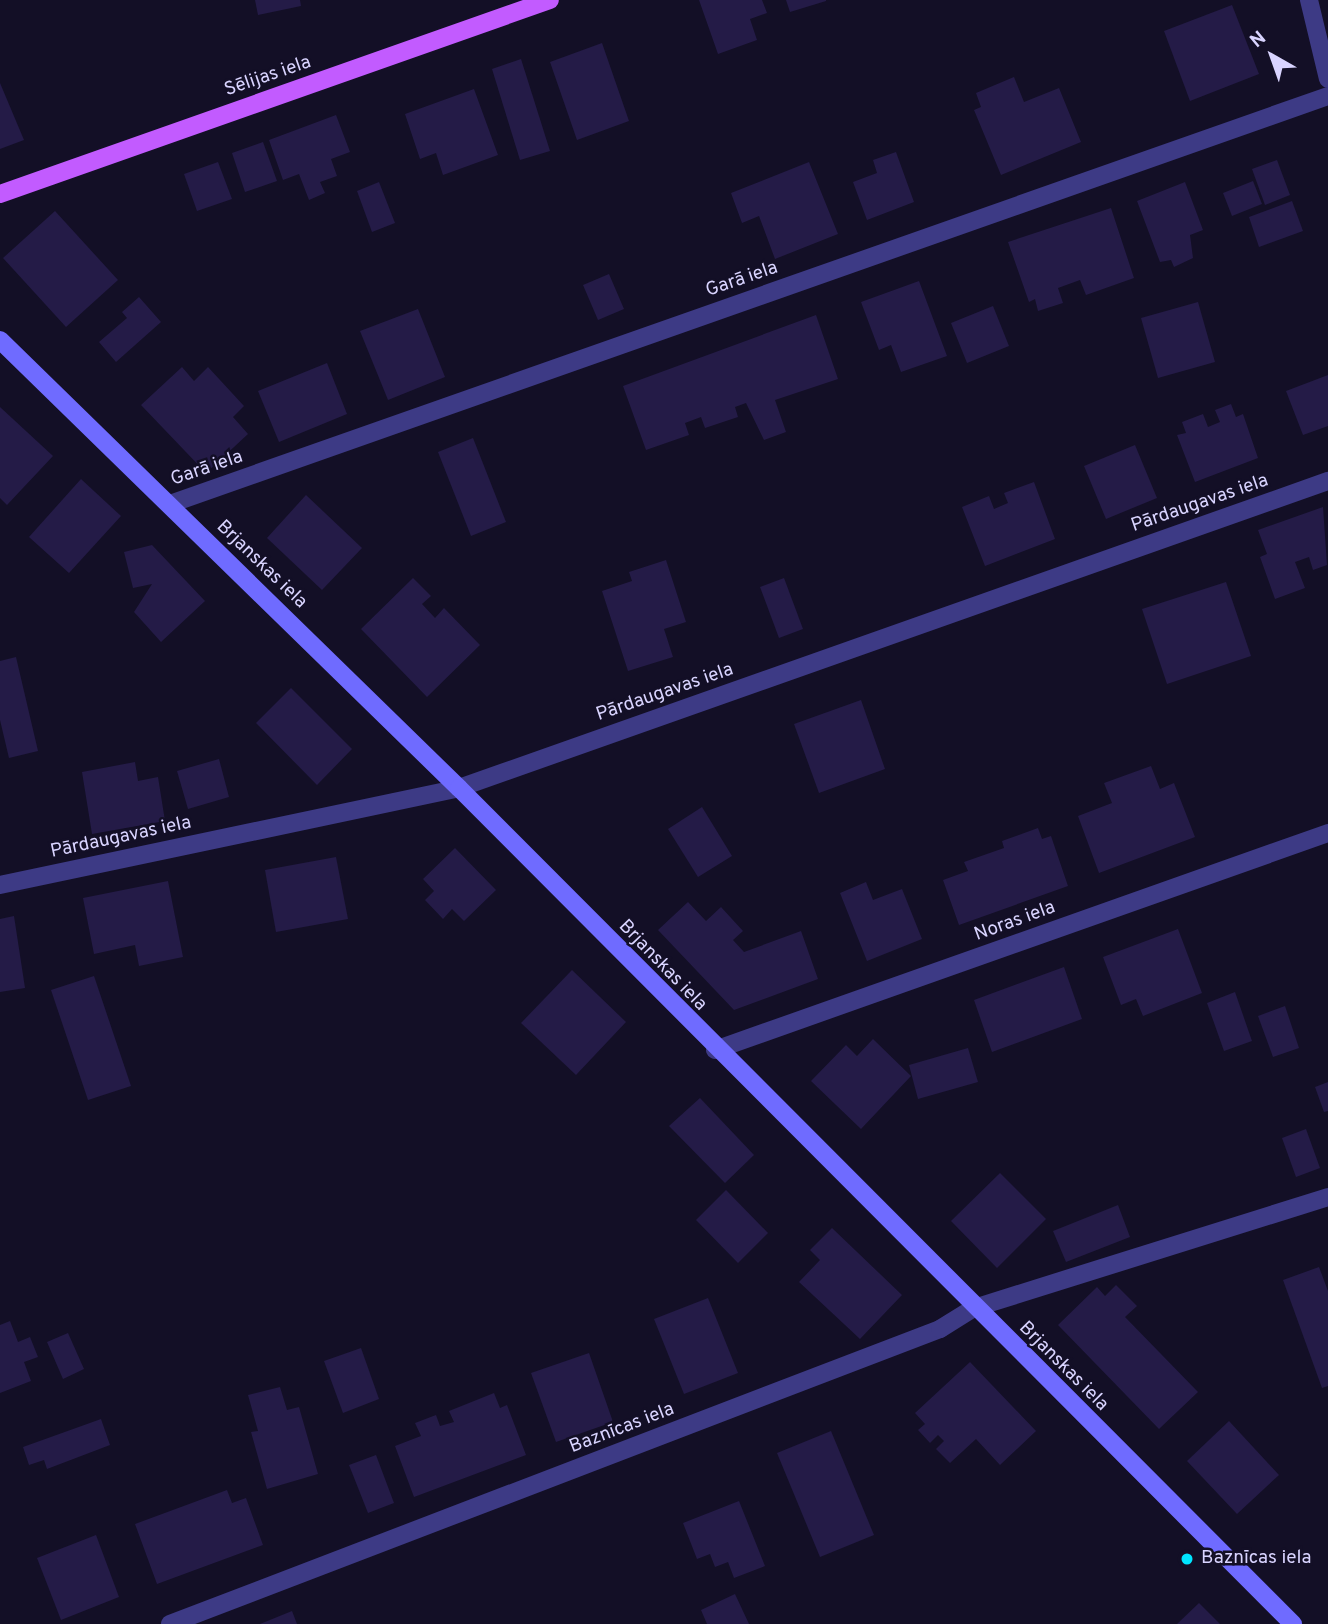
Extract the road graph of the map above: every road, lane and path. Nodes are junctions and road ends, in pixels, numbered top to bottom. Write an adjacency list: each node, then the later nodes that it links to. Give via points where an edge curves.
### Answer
1 (550, 0): 5 (main road, Sēlijas iela)
2 (1309, 0): 3 (street)
3 (1328, 79)
4 (1328, 96): 8 (street, Garā iela)
5 (0, 194)
6 (0, 340): 8 (main road, Brjanskas iela)
7 (1328, 481): 9 (street, Pārdaugavas iela)
8 (170, 504): 9 (main road, Brjanskas iela)
9 (459, 788): 11 (street, Pārdaugavas iela); 12 (main road, Brjanskas iela)
10 (1328, 833): 12 (street, Noras iela)
11 (0, 885)
12 (715, 1050): 14 (main road, Brjanskas iela)
13 (1328, 1197): 14 (street, Baznīcas iela)
14 (974, 1308): 15 (street, Baznīcas iela, via 940,1329); 16 (main road, Brjanskas iela)
15 (170, 1624)
16 (1293, 1624)

